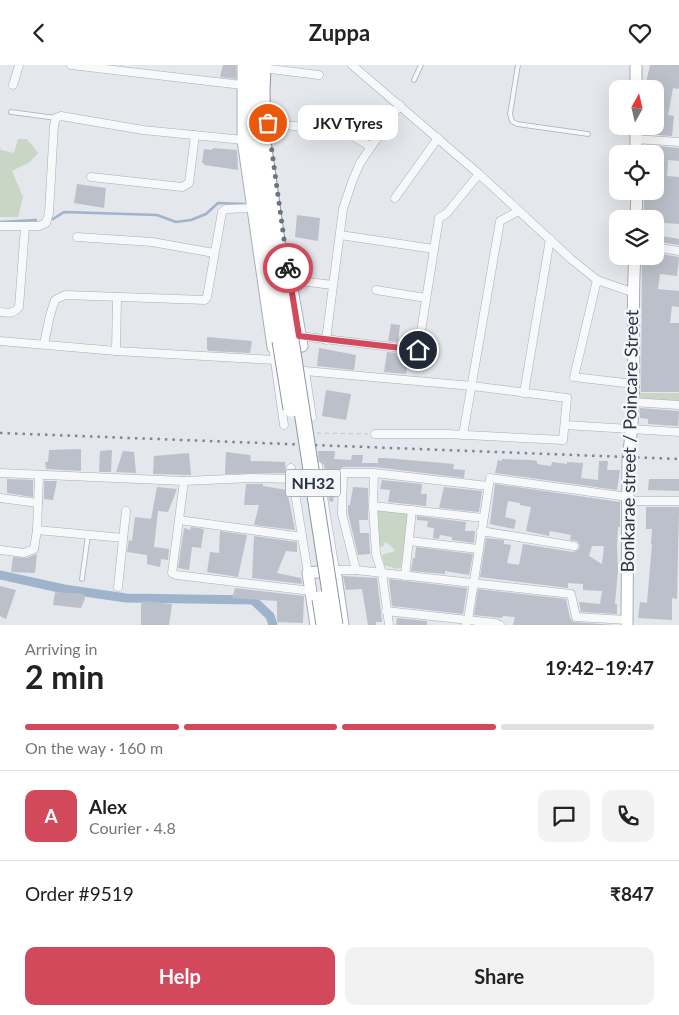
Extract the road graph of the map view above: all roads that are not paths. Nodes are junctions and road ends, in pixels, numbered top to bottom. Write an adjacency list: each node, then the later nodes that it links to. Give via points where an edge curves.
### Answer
1 (19, 65): 15 (street)
2 (71, 65): 9 (street)
3 (243, 65): 16 (street)
4 (252, 65): 55 (highway, NH32, via 252,141)
5 (352, 65): 17 (street)
6 (421, 65): 13 (lane)
7 (518, 65): 22 (lane, via 510,114 512,121)
8 (636, 65): 14 (street)
9 (85, 66): 11 (street)
10 (268, 66): 12 (street); 20 (street); 55 (highway, NH32, via 262,90 263,141)
11 (136, 69): 16 (street)
12 (319, 75)
13 (414, 80)
14 (636, 80)
15 (13, 85)
16 (242, 85): 26 (street)
17 (400, 105): 24 (street); 29 (street)
18 (11, 112): 19 (lane)
19 (56, 118): 21 (street, via 61,116); 36 (street, via 49,213 46,223)
20 (268, 123): 29 (street, via 346,132); 45 (street)
21 (195, 135): 26 (street); 31 (street, via 186,186)
22 (588, 135)
23 (636, 135): 25 (street)
24 (438, 138): 30 (street); 32 (street)
25 (636, 139): 27 (street); 28 (street)
26 (243, 140): 33 (street)
27 (679, 142)
28 (636, 145)
29 (371, 147): 37 (street, via 352,182 343,209)
30 (479, 174): 34 (street); 41 (street, via 447,213 439,218)
31 (91, 177)
32 (395, 198)
33 (253, 208): 43 (street, via 223,210); 55 (street)
34 (519, 211): 39 (street); 60 (street, via 500,221)
35 (0, 226): 36 (street)
36 (25, 227): 52 (street, via 19,307 10,313)
37 (340, 235): 41 (street); 47 (street)
38 (77, 237): 43 (street, via 152,242)
39 (550, 239): 46 (street); 61 (street)
40 (664, 248): 42 (street)
41 (434, 249): 51 (street)
42 (679, 251)
43 (214, 253): 50 (street, via 205,300)
44 (634, 265): 49 (street, Bonkarae street / Poincare Street)
45 (290, 280): 47 (street); 55 (street)
46 (597, 280): 49 (street); 59 (street, via 574,377)
47 (334, 285): 53 (street)
48 (376, 290): 51 (street)
49 (632, 292): 59 (street, Bonkarae street / Poincare Street)
50 (117, 297): 56 (street, via 74,294 58,297 50,315); 57 (street)
51 (426, 298): 53 (street, via 418,350)
52 (0, 312)
53 (326, 340): 55 (street)
54 (0, 341): 56 (street)
55 (289, 342): 58 (street); 111 (highway, NH32, bridge); 112 (highway, NH32, bridge)
56 (44, 344): 57 (street)
57 (116, 351): 58 (street)
58 (275, 360): 65 (street)
59 (633, 384): 62 (street, Bonkarae street / Poincare Street)
60 (472, 386): 61 (street); 64 (street, via 305,371); 70 (street)
61 (524, 393): 66 (street, via 567,399)
62 (632, 403): 63 (street); 67 (street, Bonkarae street / Poincare Street)
63 (679, 405)
64 (312, 417)
65 (284, 425)
66 (565, 425): 67 (street); 70 (street, via 563,440)
67 (632, 430): 68 (street); 80 (street, Bonkarae street / Poincare Street)
68 (679, 432)
69 (376, 434): 70 (street)
70 (463, 435)
71 (318, 466): 97 (street)
72 (291, 469): 76 (street)
73 (0, 473): 75 (street)
74 (374, 473): 78 (street); 83 (street); 98 (street, via 343,473 342,514)
75 (39, 476): 77 (street); 82 (street)
76 (293, 479): 77 (street); 91 (street)
77 (184, 481): 87 (street)
78 (488, 486): 80 (street, via 490,478); 86 (street)
79 (0, 498): 82 (street)
80 (628, 499): 81 (street); 109 (street, Bonkarae street / Poincare Street)
81 (679, 501)
82 (38, 503): 88 (street)
83 (373, 506): 84 (street); 100 (street, via 376,554)
84 (412, 510): 86 (street); 93 (street)
85 (126, 511): 92 (street)
86 (483, 518): 89 (street)
87 (179, 520): 91 (street); 105 (street, via 172,573)
88 (37, 530): 90 (street); 96 (street, via 36,545 31,551)
89 (481, 531): 94 (street); 95 (street)
90 (88, 535): 92 (street); 102 (lane)
91 (302, 537): 99 (street)
92 (123, 538): 104 (street)
93 (409, 541): 95 (street); 101 (street)
94 (574, 546)
95 (478, 549): 103 (street)
96 (0, 550)
97 (335, 570): 98 (street); 99 (street); 113 (street)
98 (356, 570): 100 (street)
99 (308, 573): 105 (street)
100 (382, 573): 101 (street); 106 (street)
101 (405, 576): 103 (street)
102 (82, 579)
103 (473, 583): 107 (street, via 571,594); 108 (street)
104 (118, 587)
105 (311, 591): 110 (street)
106 (386, 611): 108 (street); 114 (street)
107 (576, 621): 109 (street)
108 (467, 622): 115 (street)
109 (628, 623)
110 (316, 625)
111 (324, 625)
112 (335, 625)
113 (343, 625)
114 (389, 625)
115 (500, 625)

